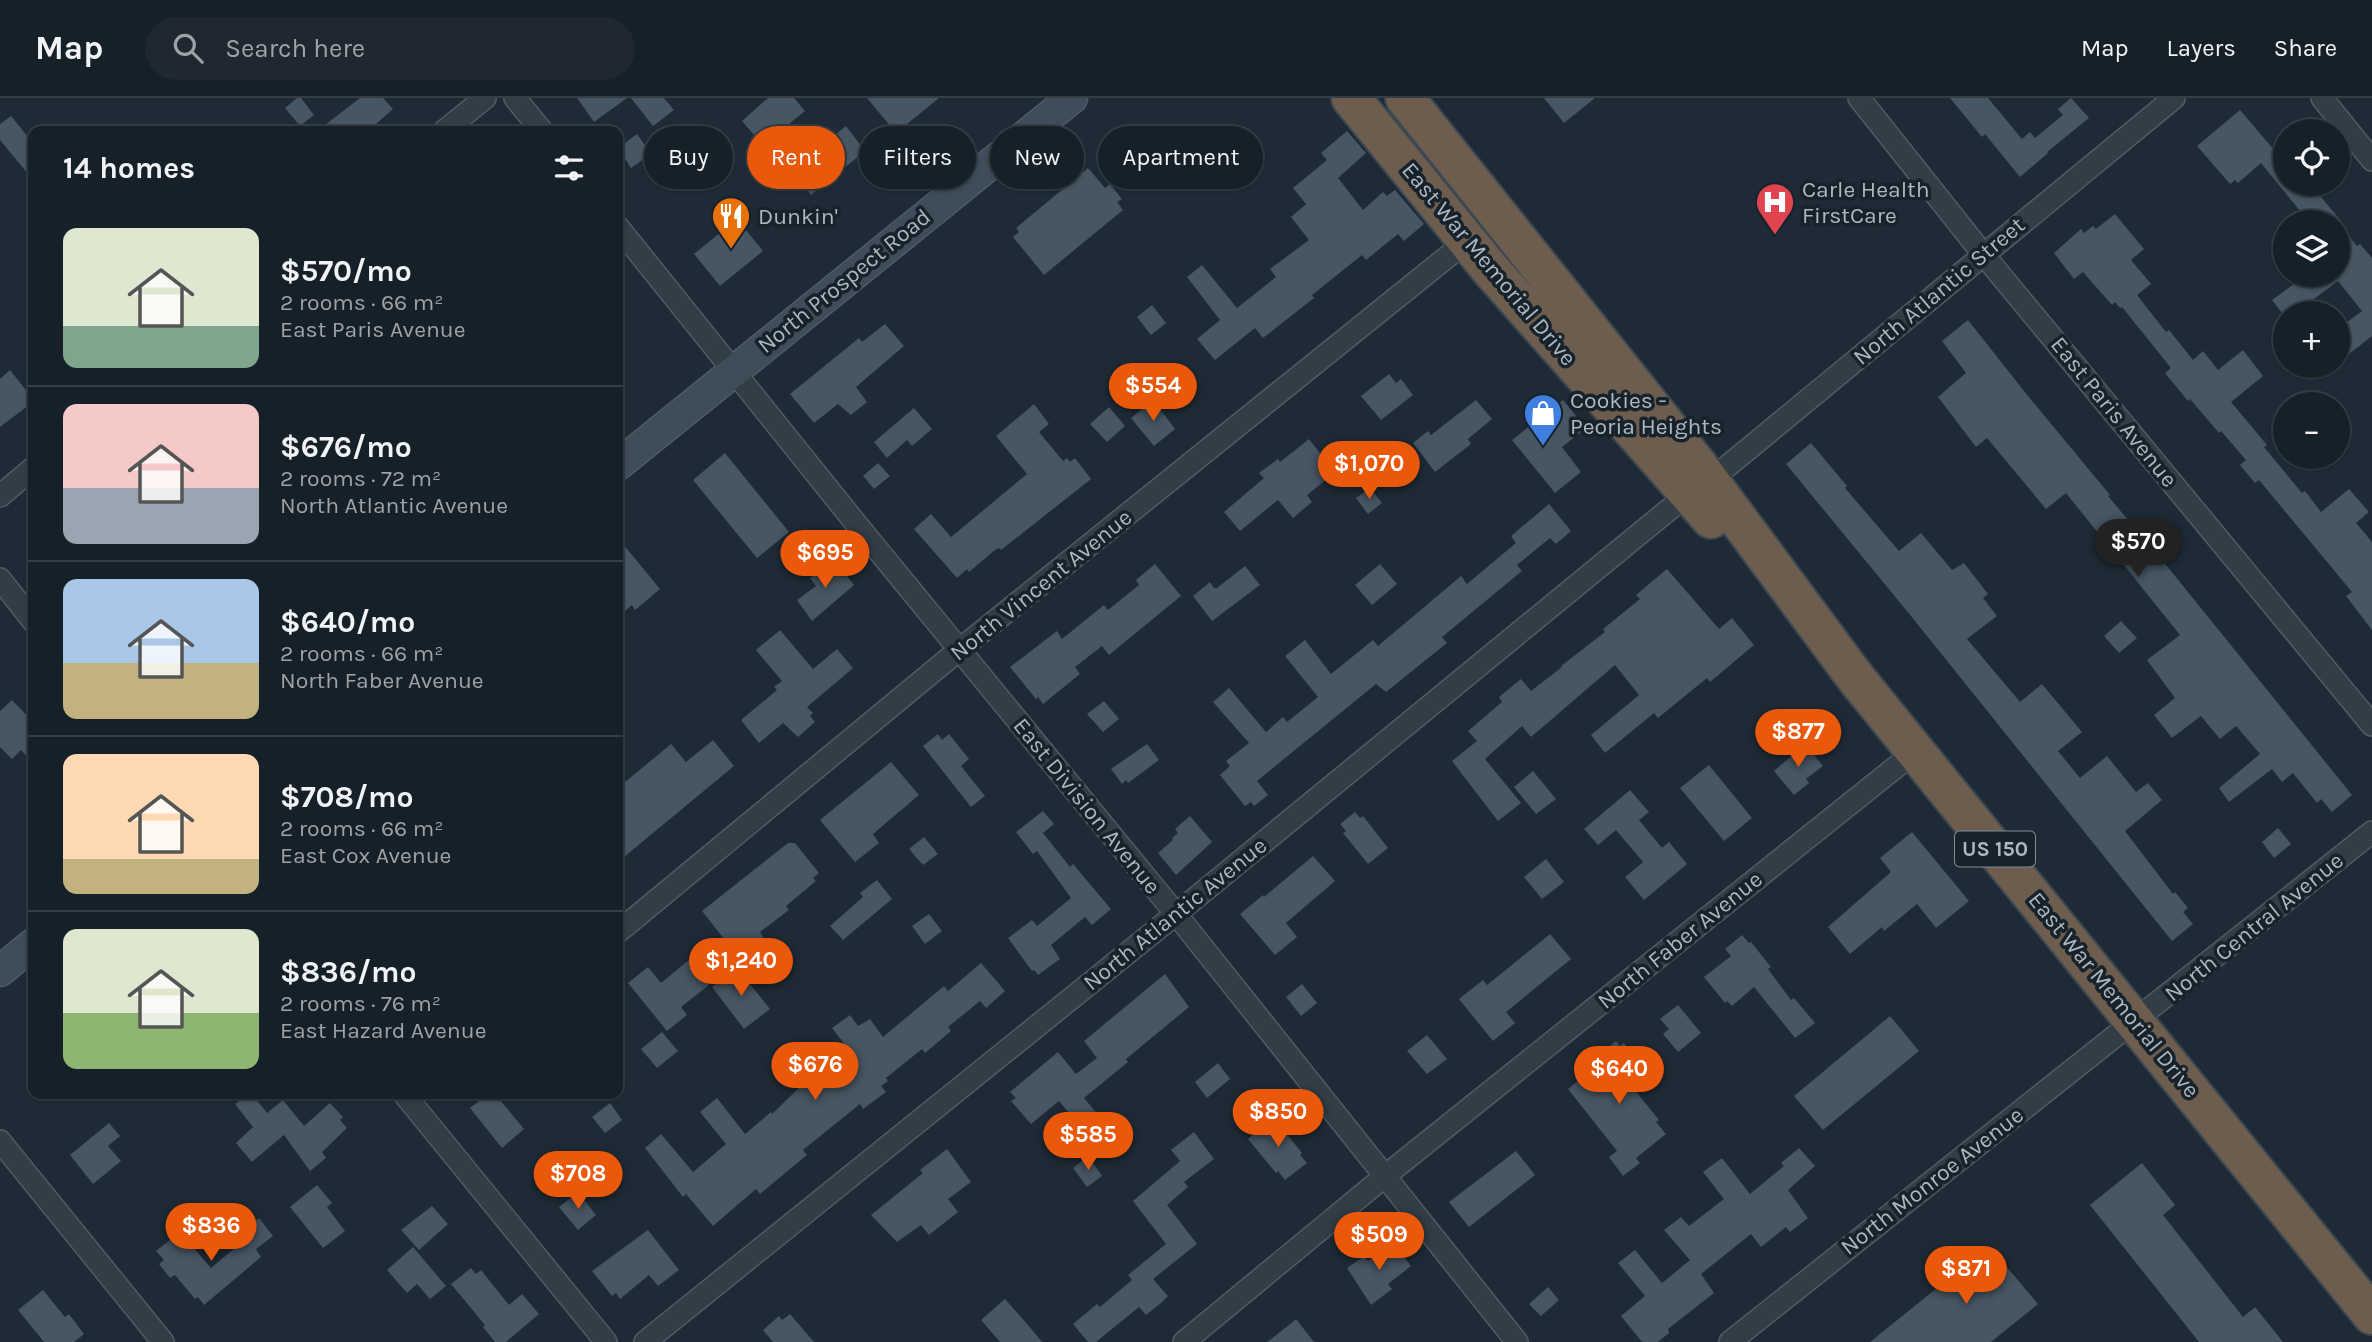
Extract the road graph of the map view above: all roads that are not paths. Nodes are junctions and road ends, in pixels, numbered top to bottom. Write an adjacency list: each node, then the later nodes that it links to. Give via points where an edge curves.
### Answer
1 (485, 98): 9 (street)
2 (515, 98): 10 (street)
3 (1072, 98): 15 (main road, North Prospect Road)
4 (1351, 98): 13 (highway, East War Memorial Drive / US 150)
5 (1407, 98): 18 (highway, East War Memorial Drive / US 150)
6 (1859, 98): 14 (street, East Paris Avenue)
7 (2175, 98): 14 (street, North Atlantic Street)
8 (2322, 98): 11 (street)
9 (450, 126)
10 (538, 126)
11 (2372, 160)
12 (623, 233): 15 (street, East Division Avenue)
13 (1467, 242): 18 (highway, East War Memorial Drive / US 150); 22 (street, North Vincent Avenue)
14 (1983, 254): 18 (street, North Atlantic Street); 23 (street, East Paris Avenue)
15 (733, 371): 16 (main road, North Prospect Road); 22 (street, East Division Avenue)
16 (623, 461)
17 (28, 472): 19 (street)
18 (1699, 485): 24 (highway, East War Memorial Drive / US 150); 26 (street, North Atlantic Avenue)
19 (0, 496)
20 (0, 579): 21 (street)
21 (28, 615)
22 (959, 650): 26 (street, East Division Avenue); 27 (street, North Vincent Avenue)
23 (2372, 725)
24 (1916, 751): 30 (highway, East War Memorial Drive / US 150); 33 (street, North Faber Avenue)
25 (2372, 832): 30 (street, North Central Avenue)
26 (1176, 914): 33 (street, East Division Avenue); 37 (street, North Atlantic Avenue)
27 (623, 928)
28 (28, 948): 29 (main road)
29 (0, 971)
30 (2135, 1021): 34 (highway, East War Memorial Drive / US 150); 40 (street, North Monroe Avenue)
31 (415, 1099): 36 (street)
32 (0, 1141): 35 (street)
33 (1385, 1177): 38 (street, North Faber Avenue); 39 (street, East Division Avenue)
34 (2372, 1315)
35 (163, 1342)
36 (606, 1342)
37 (645, 1342)
38 (1184, 1342)
39 (1517, 1342)
40 (1730, 1342)

